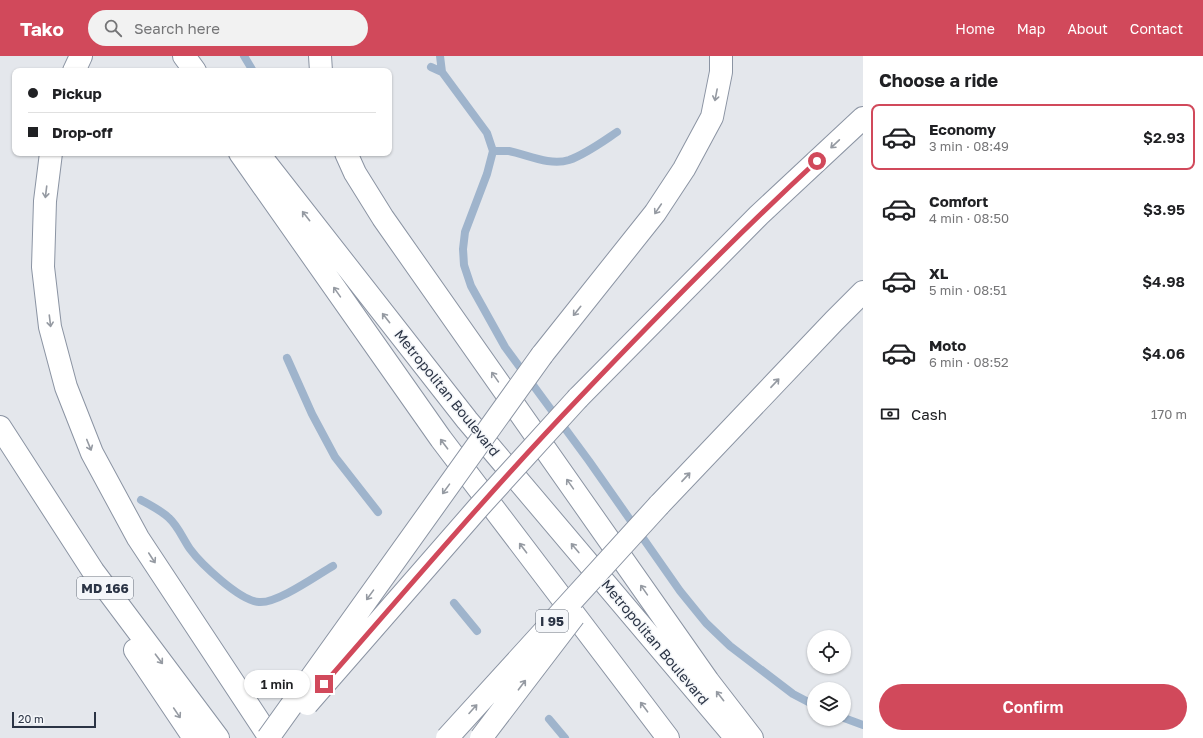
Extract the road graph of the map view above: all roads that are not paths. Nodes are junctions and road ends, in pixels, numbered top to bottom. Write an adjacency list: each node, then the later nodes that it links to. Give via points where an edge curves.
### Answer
1 (81, 56): 6 (highway)
2 (173, 56): 7 (highway)
3 (184, 56): 8 (highway)
4 (320, 56): 9 (highway)
5 (721, 56): 20 (highway, one-way to 20, bridge, via 721,72 712,117 684,169 655,213 542,355)
6 (75, 68)
7 (181, 68)
8 (193, 68)
9 (321, 68)
10 (863, 118): 21 (highway, one-way to 21, bridge, via 759,215 578,398 473,514)
11 (51, 156): 20 (highway, one-way to 20, via 45,201 43,267 50,327 66,387 92,453 138,538)
12 (242, 156): 24 (highway, one-way to 12, via 440,439)
13 (260, 156): 25 (highway, Metropolitan Boulevard, one-way to 13, via 467,420)
14 (347, 156): 26 (highway, one-way to 14, via 708,681 387,224)
15 (863, 292): 17 (highway, I 95, one-way to 15)
16 (1, 429): 18 (highway, one-way to 18, via 85,577); 19 (highway, MD 166, one-way to 19, via 93,571)
17 (659, 505): 22 (highway, I 95, one-way to 17, bridge); 23 (highway, one-way to 17, bridge)
18 (194, 738)
19 (218, 738)
20 (269, 738)
21 (279, 738)
22 (447, 738)
23 (481, 738)
24 (668, 738)
25 (736, 738)
26 (752, 738)

